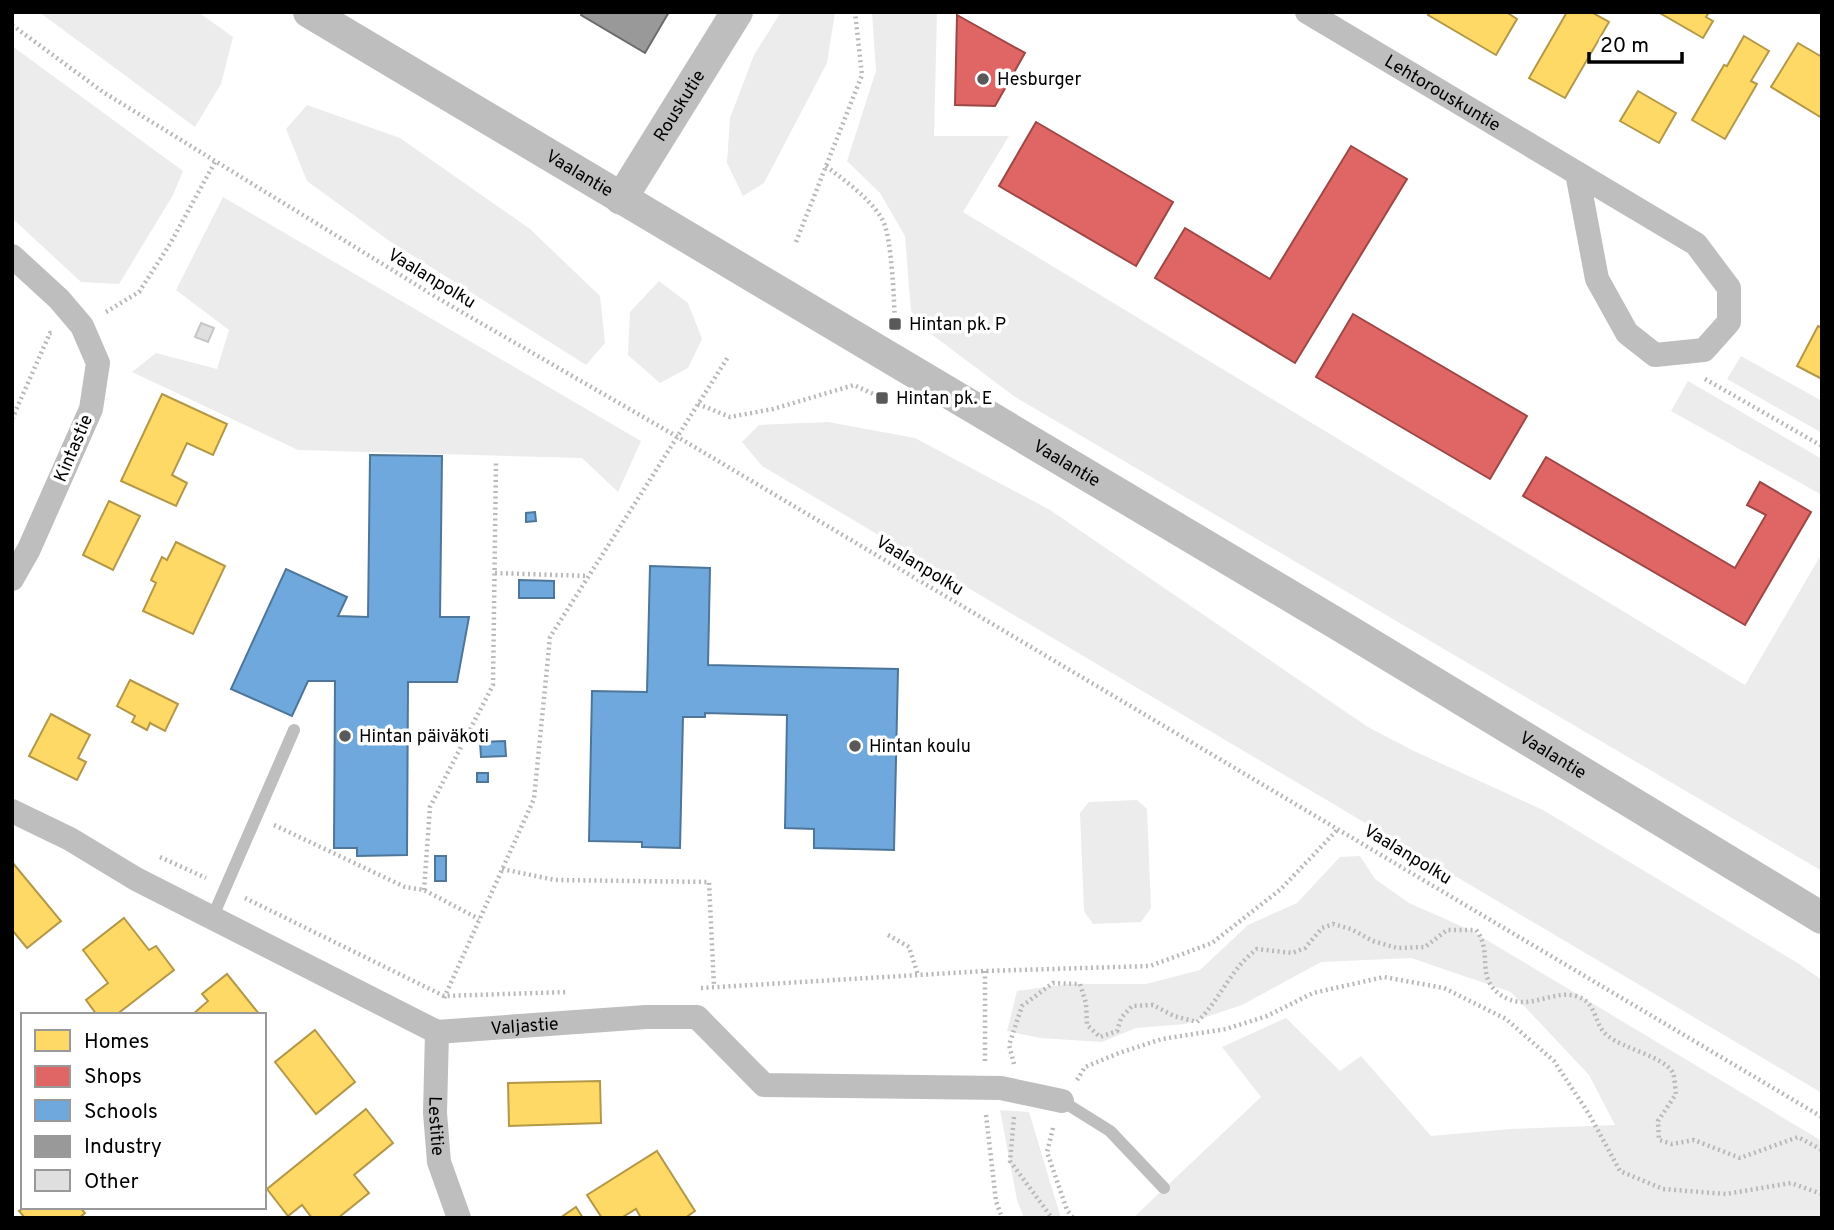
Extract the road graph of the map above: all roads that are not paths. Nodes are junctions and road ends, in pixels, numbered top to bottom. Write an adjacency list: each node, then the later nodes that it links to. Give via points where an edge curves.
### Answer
1 (309, 12): 5 (street, Vaalantie)
2 (737, 12): 5 (street, Rouskutie)
3 (1307, 12): 4 (street, Lehtorouskuntie)
4 (1577, 173): 4 (street, Lehtorouskuntie, via 1696,244 1729,288 1729,322 1703,350 1655,355 1627,333 1597,279)
5 (621, 199): 11 (street, Vaalantie)
6 (12, 256): 7 (street, Kintastie, via 82,326 98,363 90,409)
7 (12, 579)
8 (294, 730): 10 (lane)
9 (12, 811): 10 (street)
10 (212, 916): 12 (street)
11 (1822, 918)
12 (437, 1032): 13 (street, Valjastie, via 697,1017 764,1086 993,1088); 15 (street, Lestitie, via 439,1162)
13 (1062, 1101): 14 (lane, via 1110,1131)
14 (1164, 1188)
15 (459, 1218)

